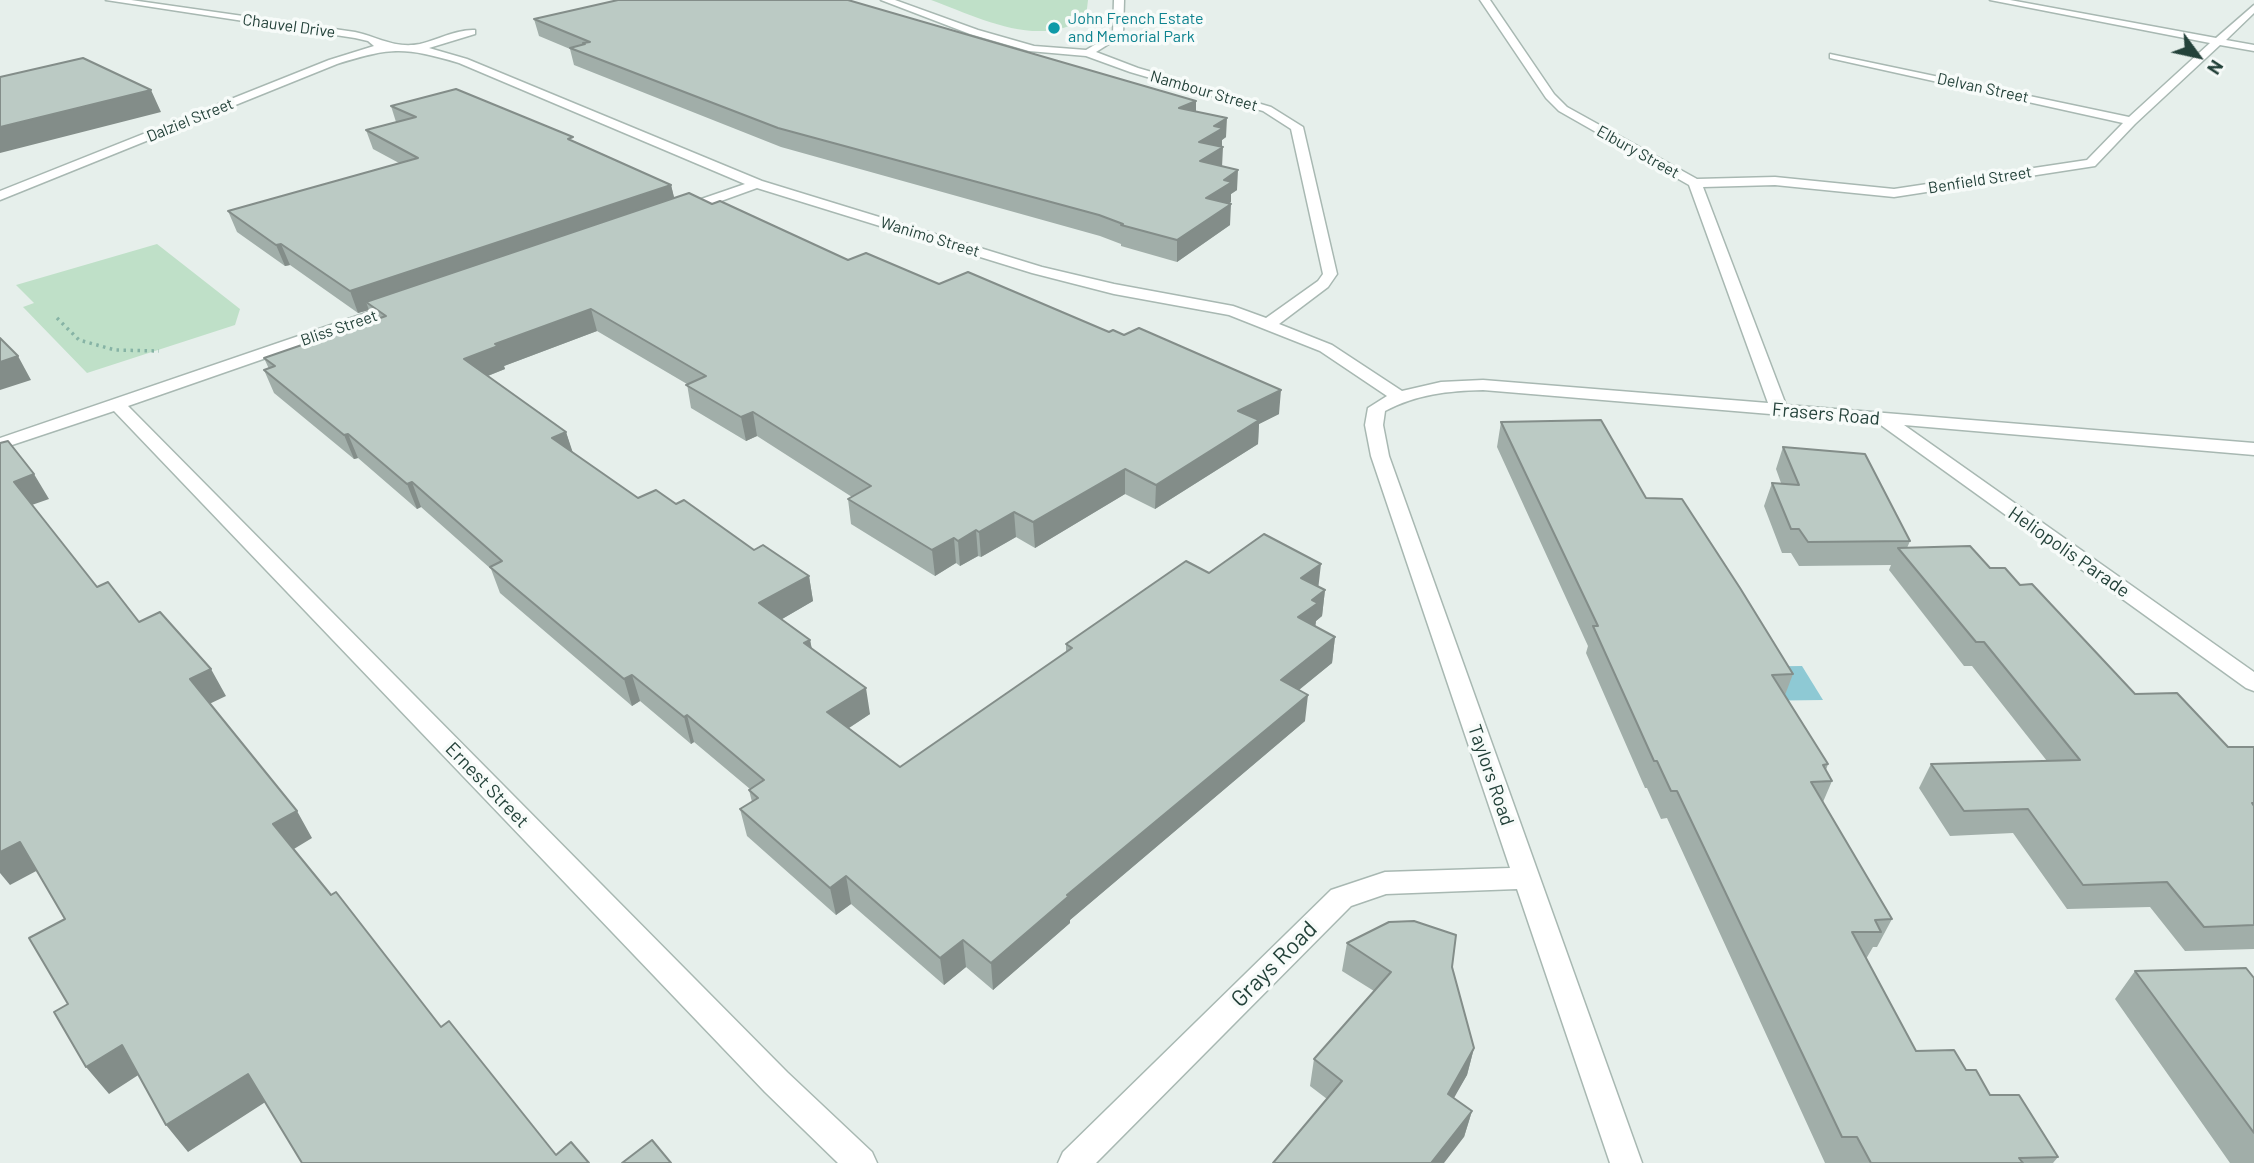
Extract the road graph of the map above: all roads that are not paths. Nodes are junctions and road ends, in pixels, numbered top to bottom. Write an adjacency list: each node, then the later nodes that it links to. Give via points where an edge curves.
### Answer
1 (111, 0): 9 (street, Chauvel Drive, via 355,35)
2 (886, 0): 12 (street, Nambour Street, via 1033,49)
3 (1119, 0): 12 (street, via 1118,35)
4 (1485, 0): 16 (street, Elbury Street, via 1563,109)
5 (1995, 0): 8 (street)
6 (2254, 8): 8 (street, Benfield Street)
7 (471, 32): 10 (street)
8 (2218, 42): 11 (street); 15 (street, Benfield Street)
9 (381, 47): 10 (street, Chauvel Drive); 18 (street, Dalziel Street, via 333,62)
10 (418, 48): 14 (street, Chauvel Drive)
11 (2254, 48)
12 (1087, 53): 21 (street, Nambour Street, via 1267,109 1297,127 1330,274)
13 (1834, 56): 15 (street, Delvan Street)
14 (463, 61): 17 (street, Wanimo Street)
15 (2131, 121): 16 (street, Benfield Street, via 2091,163 1894,193 1775,181)
16 (1695, 183): 24 (street, Elbury Street)
17 (757, 184): 19 (street); 21 (street, Wanimo Street, via 1037,270 1114,289 1214,305)
18 (0, 196)
19 (659, 218)
20 (408, 304): 23 (street, Bliss Street)
21 (1267, 325): 22 (street, Wanimo Street, via 1335,353)
22 (1398, 396): 24 (street, Frasers Road, via 1425,388 1483,385); 29 (street, Taylors Road, via 1377,408 1374,425 1380,456)
23 (117, 404): 26 (street, Bliss Street); 30 (street, Ernest Street, via 776,1082)
24 (1779, 410): 25 (street, Frasers Road)
25 (1885, 420): 27 (street, Frasers Road); 28 (street, Heliopolis Parade)
26 (0, 444)
27 (2254, 449)
28 (2254, 683)
29 (1527, 878): 31 (street, Grays Road, via 1385,883 1341,898); 32 (street, Taylors Road)
30 (861, 1163)
31 (1074, 1163)
32 (1626, 1163)

